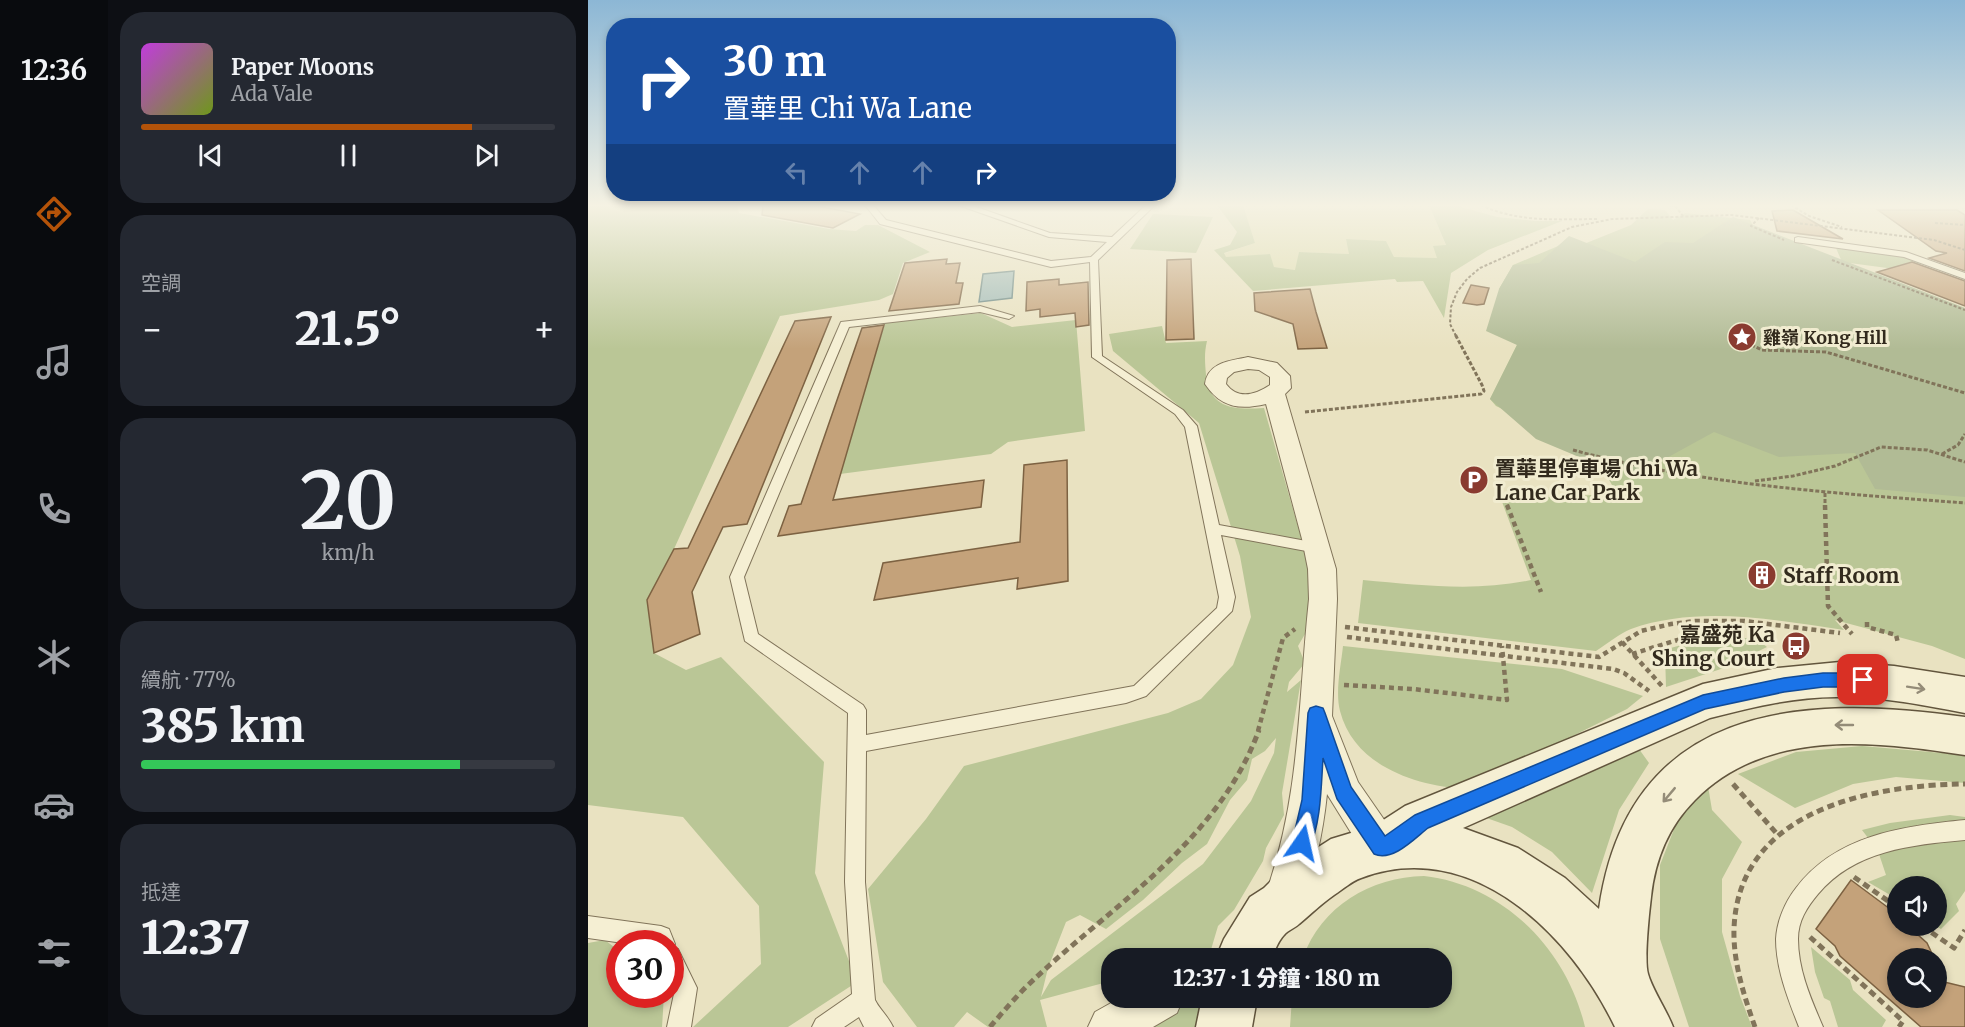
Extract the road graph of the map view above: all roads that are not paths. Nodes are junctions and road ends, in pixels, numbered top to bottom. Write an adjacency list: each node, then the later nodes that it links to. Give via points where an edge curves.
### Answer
1 (1007, 253): 4 (lane, via 1051,264)
2 (1100, 253): 4 (lane)
3 (1887, 253): 5 (lane, via 1913,256)
4 (1094, 259): 8 (lane, via 1097,357 1179,412 1191,426)
5 (1965, 276)
6 (1008, 316): 13 (lane, via 980,309 845,324 737,577 751,637 857,710)
7 (1274, 394): 9 (street)
8 (1212, 529): 9 (lane); 13 (lane, via 1227,597 1224,611 1140,691)
9 (1317, 549): 11 (street, via 1323,589)
10 (1965, 695): 15 (main road, one-way to 10, via 1422,822 1703,702 1823,680 1863,680)
11 (1316, 713): 15 (street, via 1344,792); 17 (street, via 1311,800 1298,862)
12 (1965, 736): 20 (main road, one-way to 20, via 1891,726 1811,726 1756,738 1712,757 1676,786 1638,844 1626,897)
13 (858, 744): 23 (lane, via 855,882)
14 (1965, 830): 33 (lane, via 1877,842 1844,857 1810,886 1793,910 1787,938 1791,965)
15 (1384, 846): 17 (main road, via 1345,858 1320,873); 20 (main road, via 1425,844 1464,850 1506,867 1548,894 1586,930)
16 (588, 927): 18 (lane)
17 (1263, 927): 19 (street)
18 (610, 930)
19 (1234, 948)
20 (1620, 977): 32 (main road)
21 (684, 984): 22 (lane)
22 (684, 999)
23 (864, 1000): 28 (lane); 29 (lane, via 872,1019)
24 (682, 1008): 27 (lane)
25 (1144, 1008): 30 (street)
26 (1228, 1008): 31 (main road)
27 (679, 1027)
28 (824, 1027)
29 (881, 1027)
30 (1110, 1027)
31 (1224, 1027)
32 (1645, 1027)
33 (1811, 1027)

